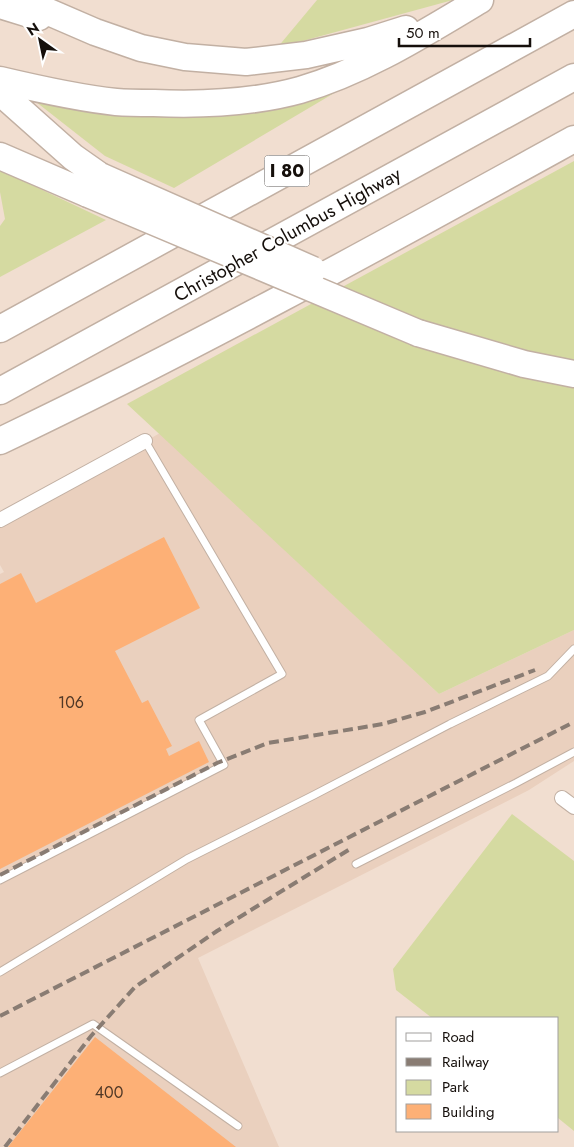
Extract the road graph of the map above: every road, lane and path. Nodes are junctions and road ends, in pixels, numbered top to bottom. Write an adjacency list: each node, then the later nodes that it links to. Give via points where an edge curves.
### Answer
1 (21, 0): 5 (highway)
2 (480, 0): 5 (highway, via 368,41 306,55 246,62 185,57 142,48); 7 (highway, via 410,42 354,69 300,90 241,101 182,104 116,102)
3 (0, 5): 5 (highway)
4 (574, 14): 13 (highway, I 80)
5 (95, 32)
6 (574, 77): 16 (highway, Christopher Columbus Highway)
7 (0, 80)
8 (0, 92): 11 (highway, via 74,157)
9 (574, 139): 17 (highway, via 266,307 97,395)
10 (3, 158): 11 (highway)
11 (94, 185): 12 (highway, bridge)
12 (422, 326): 14 (highway); 15 (highway, via 524,364)
13 (0, 329)
14 (574, 359)
15 (574, 374)
16 (0, 391)
17 (0, 441)
18 (145, 441): 19 (street); 25 (lane, via 282,674 199,720 224,765)
19 (0, 520)
20 (574, 649): 26 (lane, via 548,676 187,859)
21 (574, 752): 24 (lane)
22 (562, 798): 23 (street)
23 (574, 807)
24 (356, 864)
25 (0, 880)
26 (0, 972)
27 (0, 1073): 28 (lane, via 93,1024)
28 (238, 1126)

